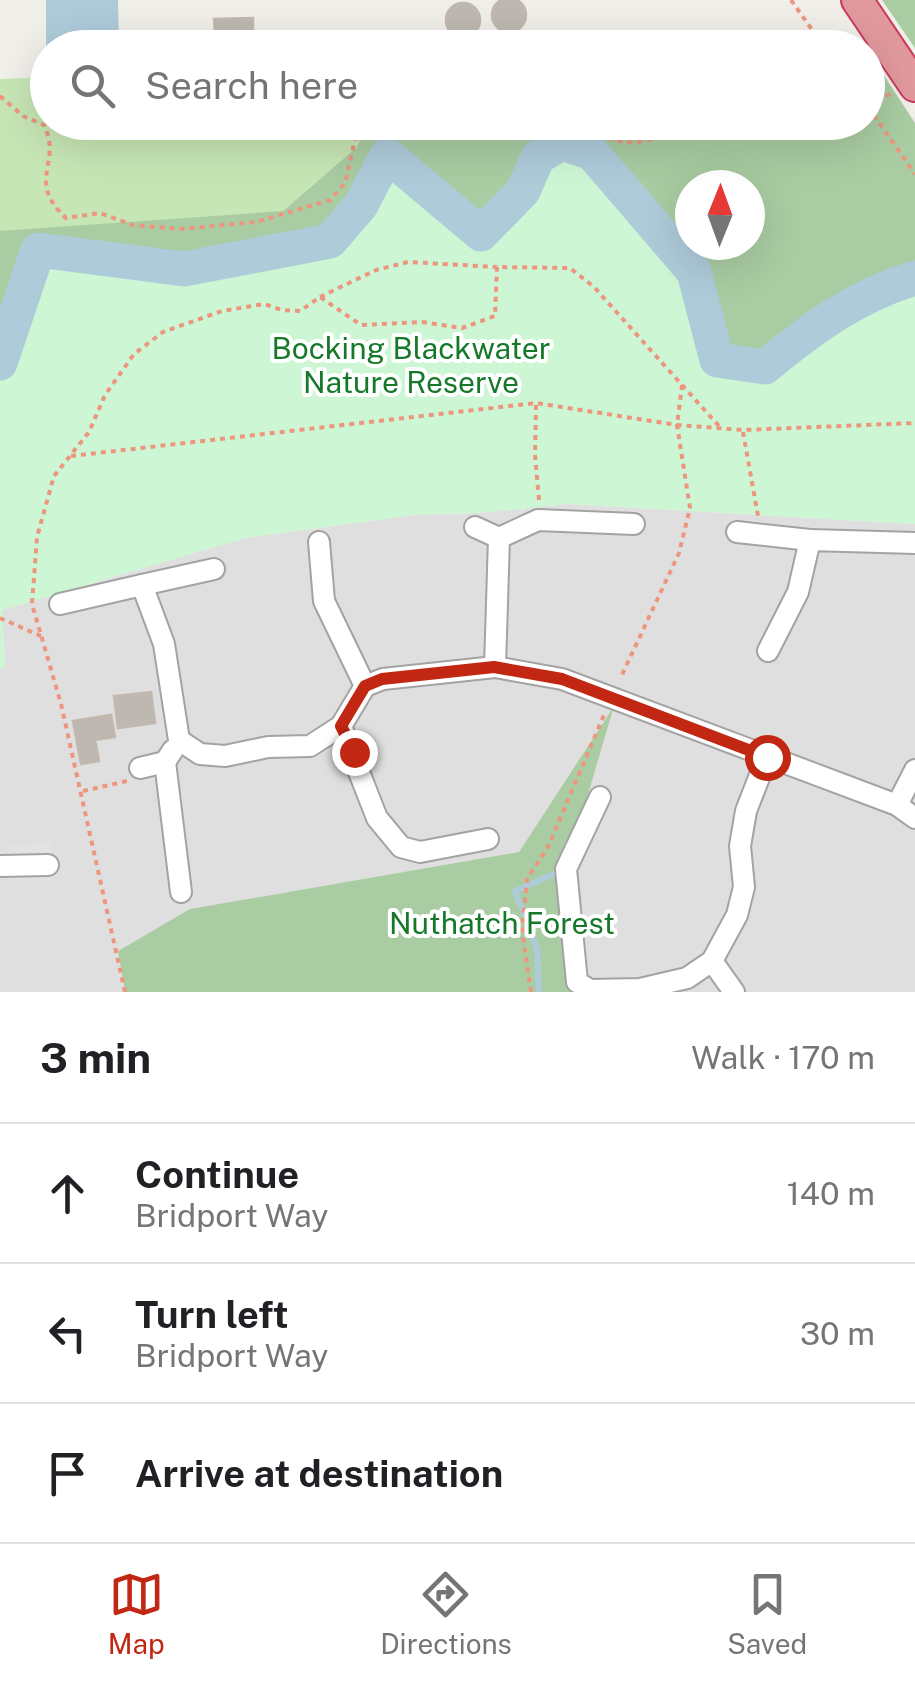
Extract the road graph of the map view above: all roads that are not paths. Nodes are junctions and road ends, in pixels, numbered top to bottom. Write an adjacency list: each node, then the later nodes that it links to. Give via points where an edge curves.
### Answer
1 (856, 0): 2 (highway)
2 (877, 30)
3 (885, 42): 4 (highway)
4 (915, 86)
5 (634, 524): 8 (street, via 538,520)
6 (475, 527): 8 (street)
7 (737, 532): 9 (street)
8 (498, 538): 16 (street)
9 (810, 540): 11 (street); 15 (street, via 798,592)
10 (320, 542): 17 (street, via 324,601)
11 (915, 543)
12 (214, 570): 13 (street)
13 (142, 585): 14 (street); 19 (street, via 164,644)
14 (60, 604)
15 (768, 651)
16 (494, 667): 17 (street); 20 (street, via 562,679)
17 (365, 686): 18 (street)
18 (341, 726): 19 (street, via 310,746 225,756 200,754); 27 (street, via 377,818 401,847 420,852)
19 (179, 740): 21 (street)
20 (767, 757): 25 (street); 31 (street, via 746,811 737,915)
21 (166, 762): 22 (street); 30 (street)
22 (140, 768)
23 (915, 770): 25 (street)
24 (600, 797): 32 (street, via 566,869 577,982)
25 (897, 805): 26 (street)
26 (915, 818)
27 (488, 840)
28 (0, 866): 29 (street)
29 (48, 866)
30 (181, 892)
31 (712, 961): 32 (street, via 687,978); 33 (street)
32 (590, 991)
33 (734, 992)

